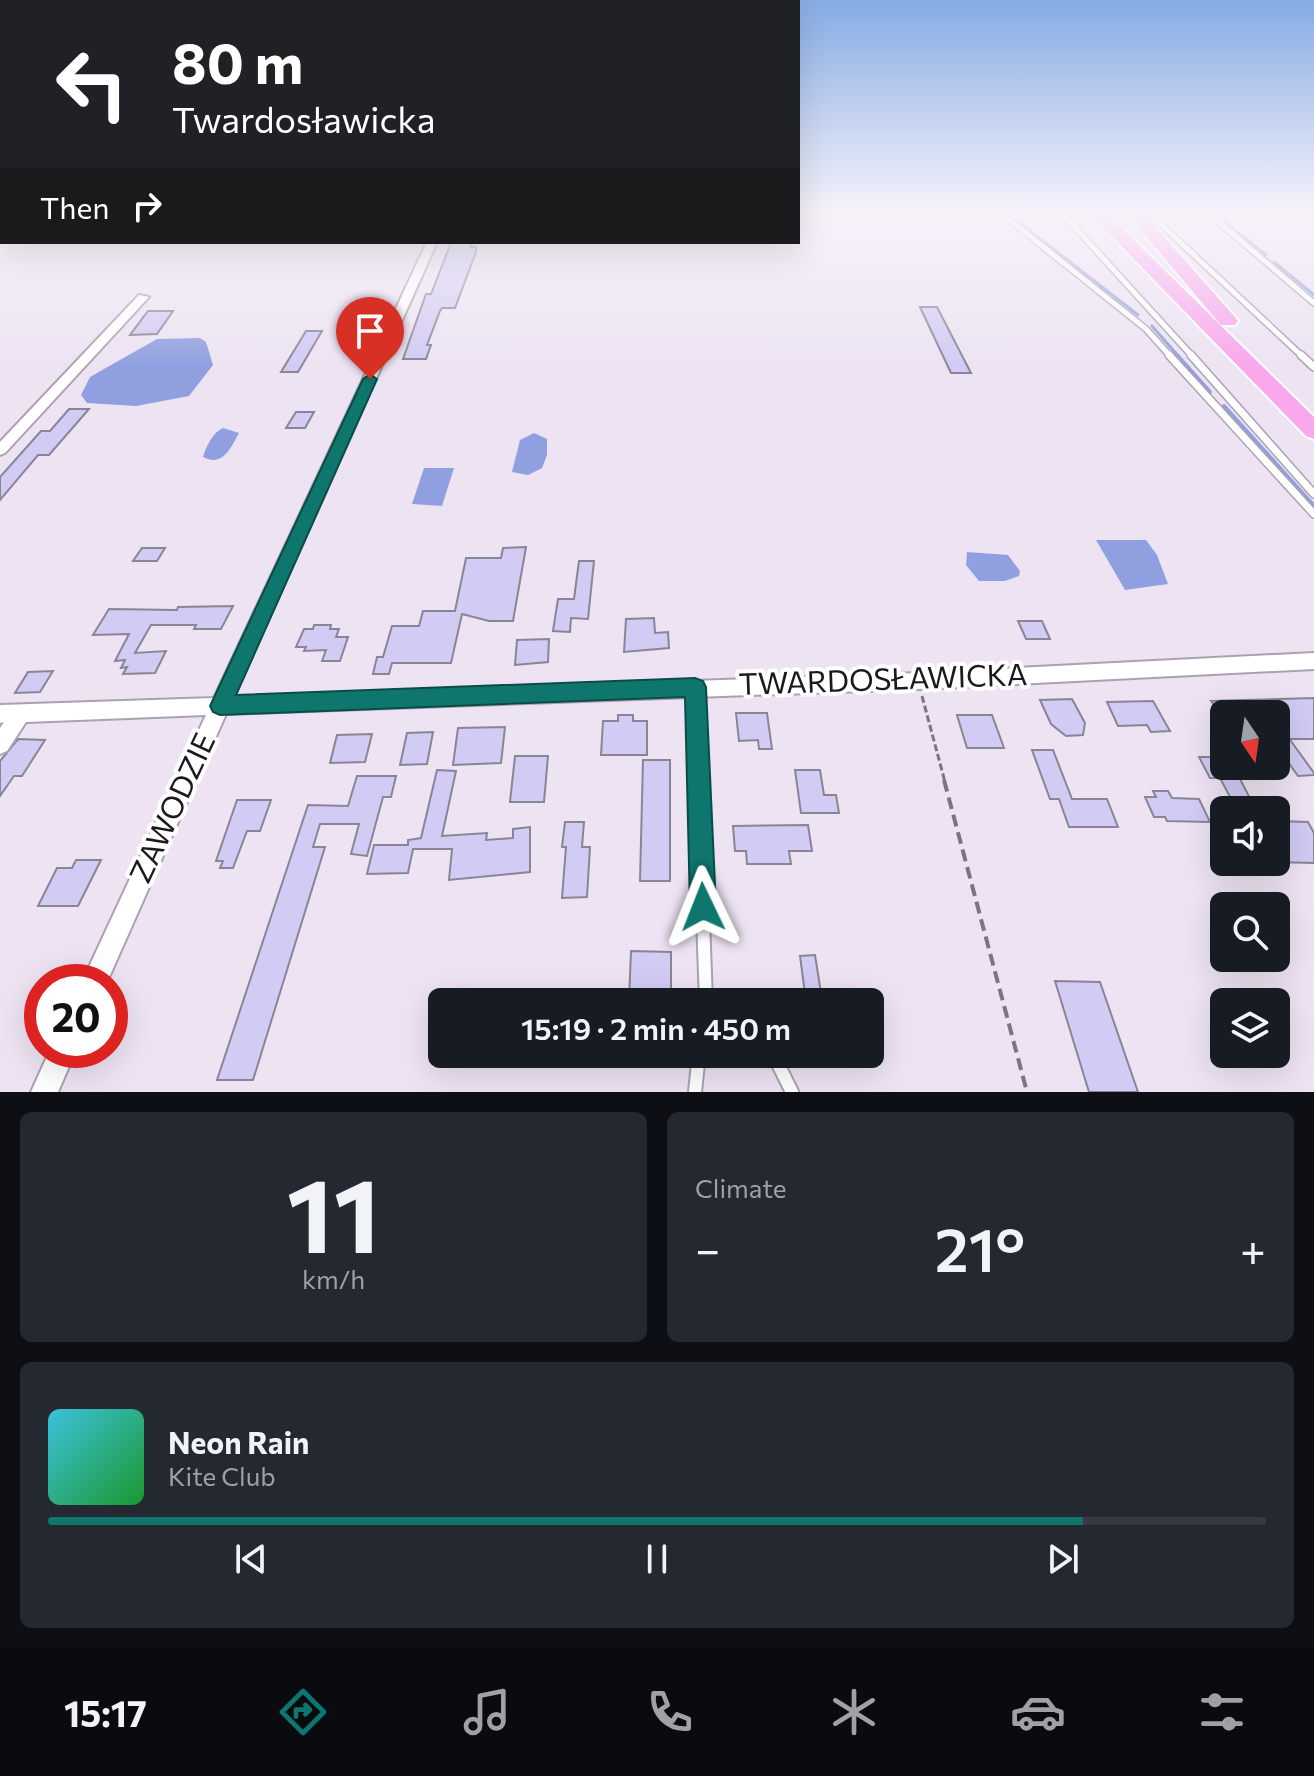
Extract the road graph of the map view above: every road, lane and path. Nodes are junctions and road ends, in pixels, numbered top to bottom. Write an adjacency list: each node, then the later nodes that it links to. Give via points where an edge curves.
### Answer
1 (422, 264): 23 (street, ZAWODZIE)
2 (1065, 264): 19 (lane, via 1146,329)
3 (1112, 264): 18 (lane)
4 (1141, 264): 10 (highway)
5 (1147, 264): 10 (highway)
6 (1166, 264): 13 (highway)
7 (1178, 264): 13 (highway)
8 (1204, 264): 14 (lane)
9 (1268, 264): 12 (lane)
10 (1175, 292): 16 (highway)
11 (143, 297): 17 (street)
12 (1314, 303)
13 (1244, 340): 15 (highway)
14 (1314, 367)
15 (1314, 407)
16 (1314, 431)
17 (0, 450)
18 (1314, 494)
19 (1314, 514)
20 (1314, 661): 21 (street, TWARDOSŁAWICKA)
21 (918, 681): 22 (street, TWARDOSŁAWICKA); 35 (path)
22 (695, 687): 23 (street, TWARDOSŁAWICKA); 28 (lane)
23 (220, 706): 24 (street, TWARDOSŁAWICKA); 27 (street, ZAWODZIE)
24 (21, 713): 25 (street, TWARDOSŁAWICKA); 26 (street)
25 (0, 714)
26 (0, 745)
27 (102, 964)
28 (706, 988)
29 (55, 1068): 32 (street)
30 (698, 1068): 33 (lane)
31 (780, 1068): 34 (lane)
32 (44, 1092)
33 (695, 1092)
34 (792, 1092)
35 (1027, 1092)

